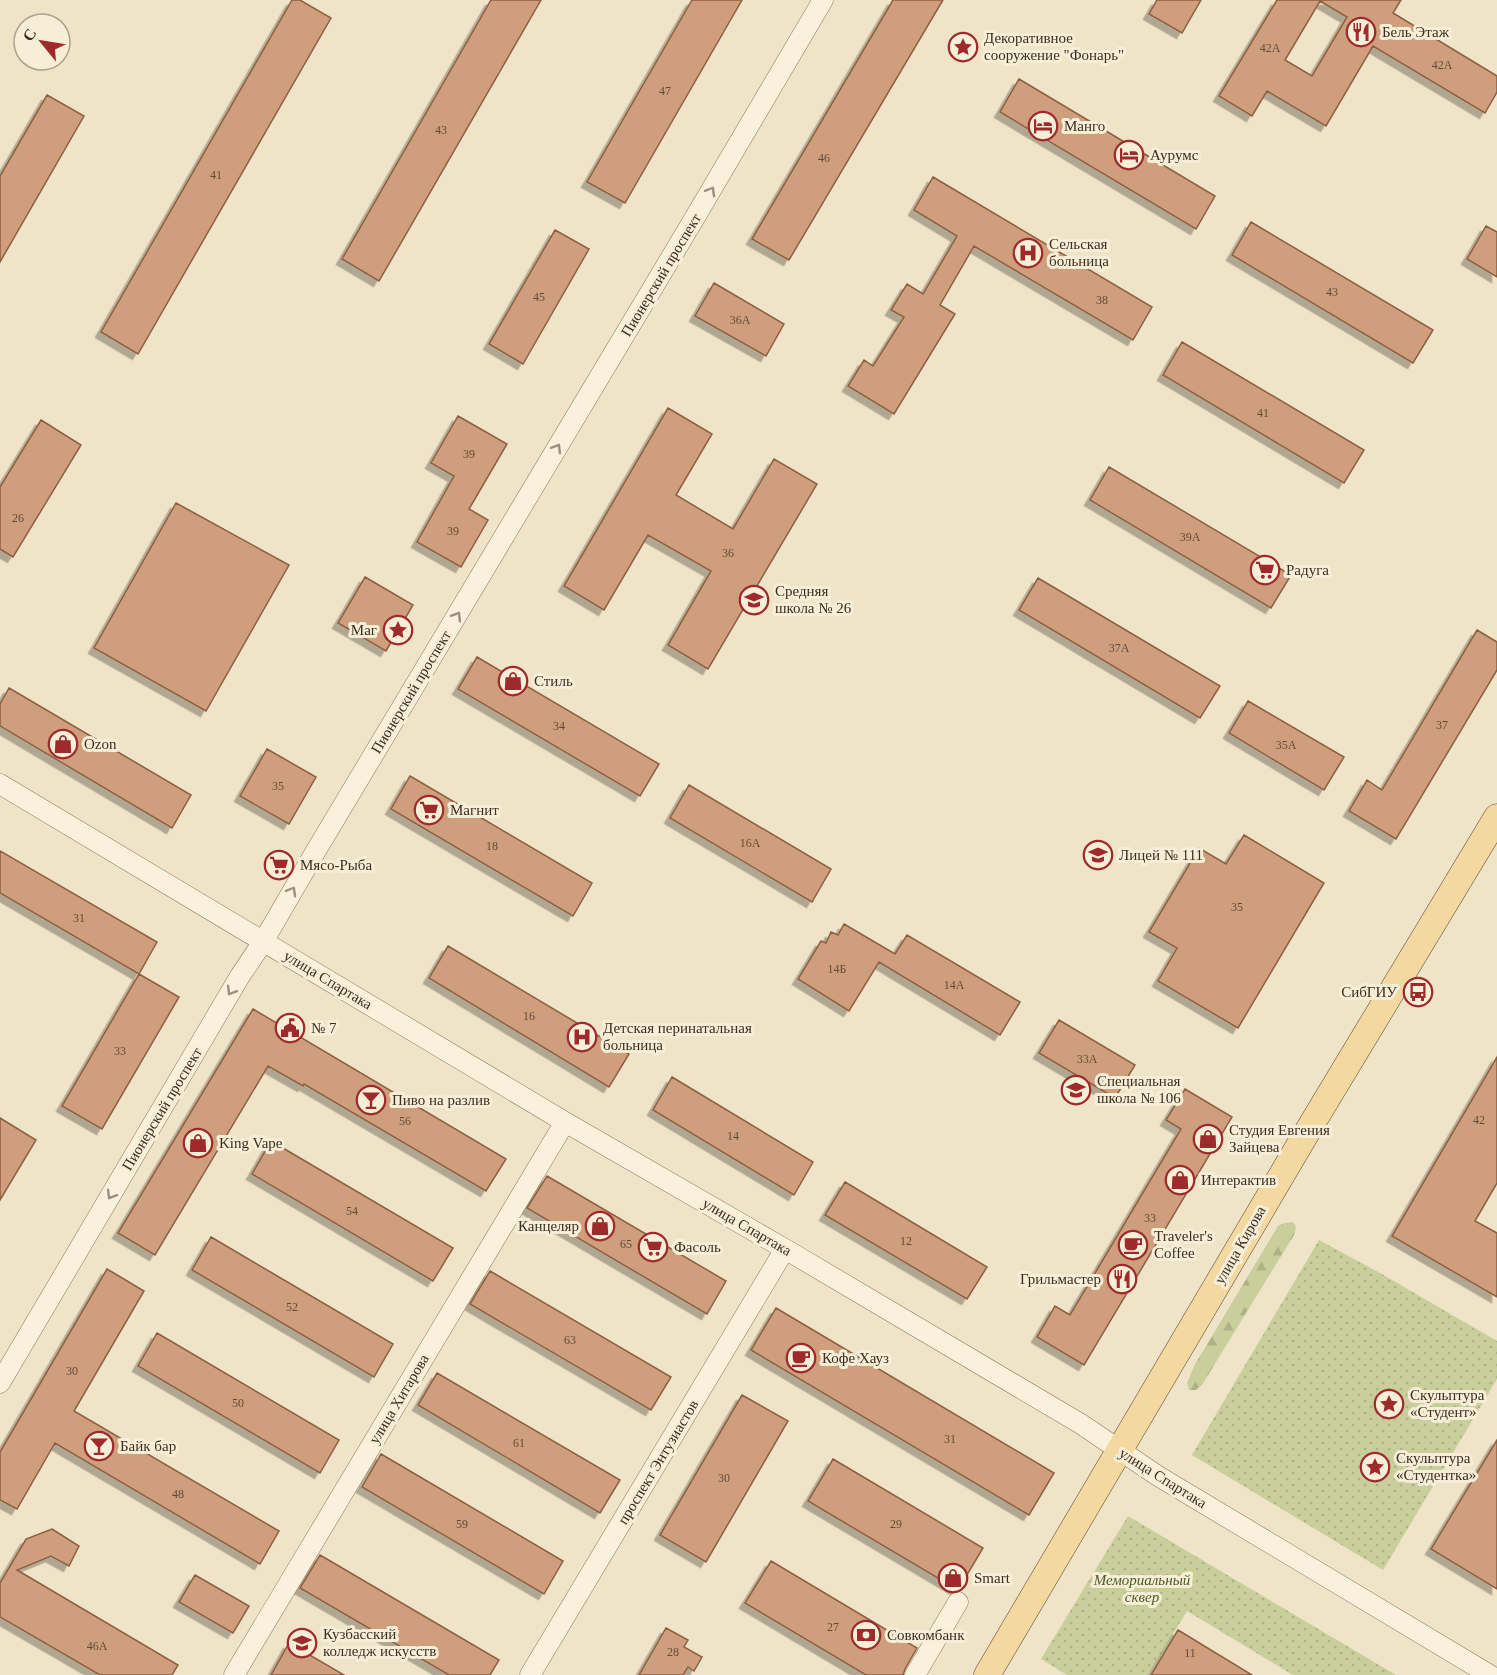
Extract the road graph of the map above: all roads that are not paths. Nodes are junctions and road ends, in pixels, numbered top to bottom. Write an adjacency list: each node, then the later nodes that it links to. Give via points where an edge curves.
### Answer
1 (823, 0): 4 (street, Пионерский проспект, one-way to 1)
2 (0, 784): 4 (street, улица Спартака)
3 (1497, 817): 8 (main road, улица Кирова)
4 (263, 942): 5 (street, улица Спартака); 7 (street, Пионерский проспект, one-way to 7)
5 (565, 1122): 6 (street, улица Спартака); 10 (street, улица Хитарова)
6 (785, 1249): 8 (street, улица Спартака); 11 (street, проспект Энтузиастов)
7 (0, 1383)
8 (1120, 1451): 13 (main road, улица Кирова); 14 (street, улица Спартака)
9 (958, 1602): 12 (street)
10 (234, 1675)
11 (530, 1675)
12 (915, 1675)
13 (987, 1675)
14 (1490, 1675)

